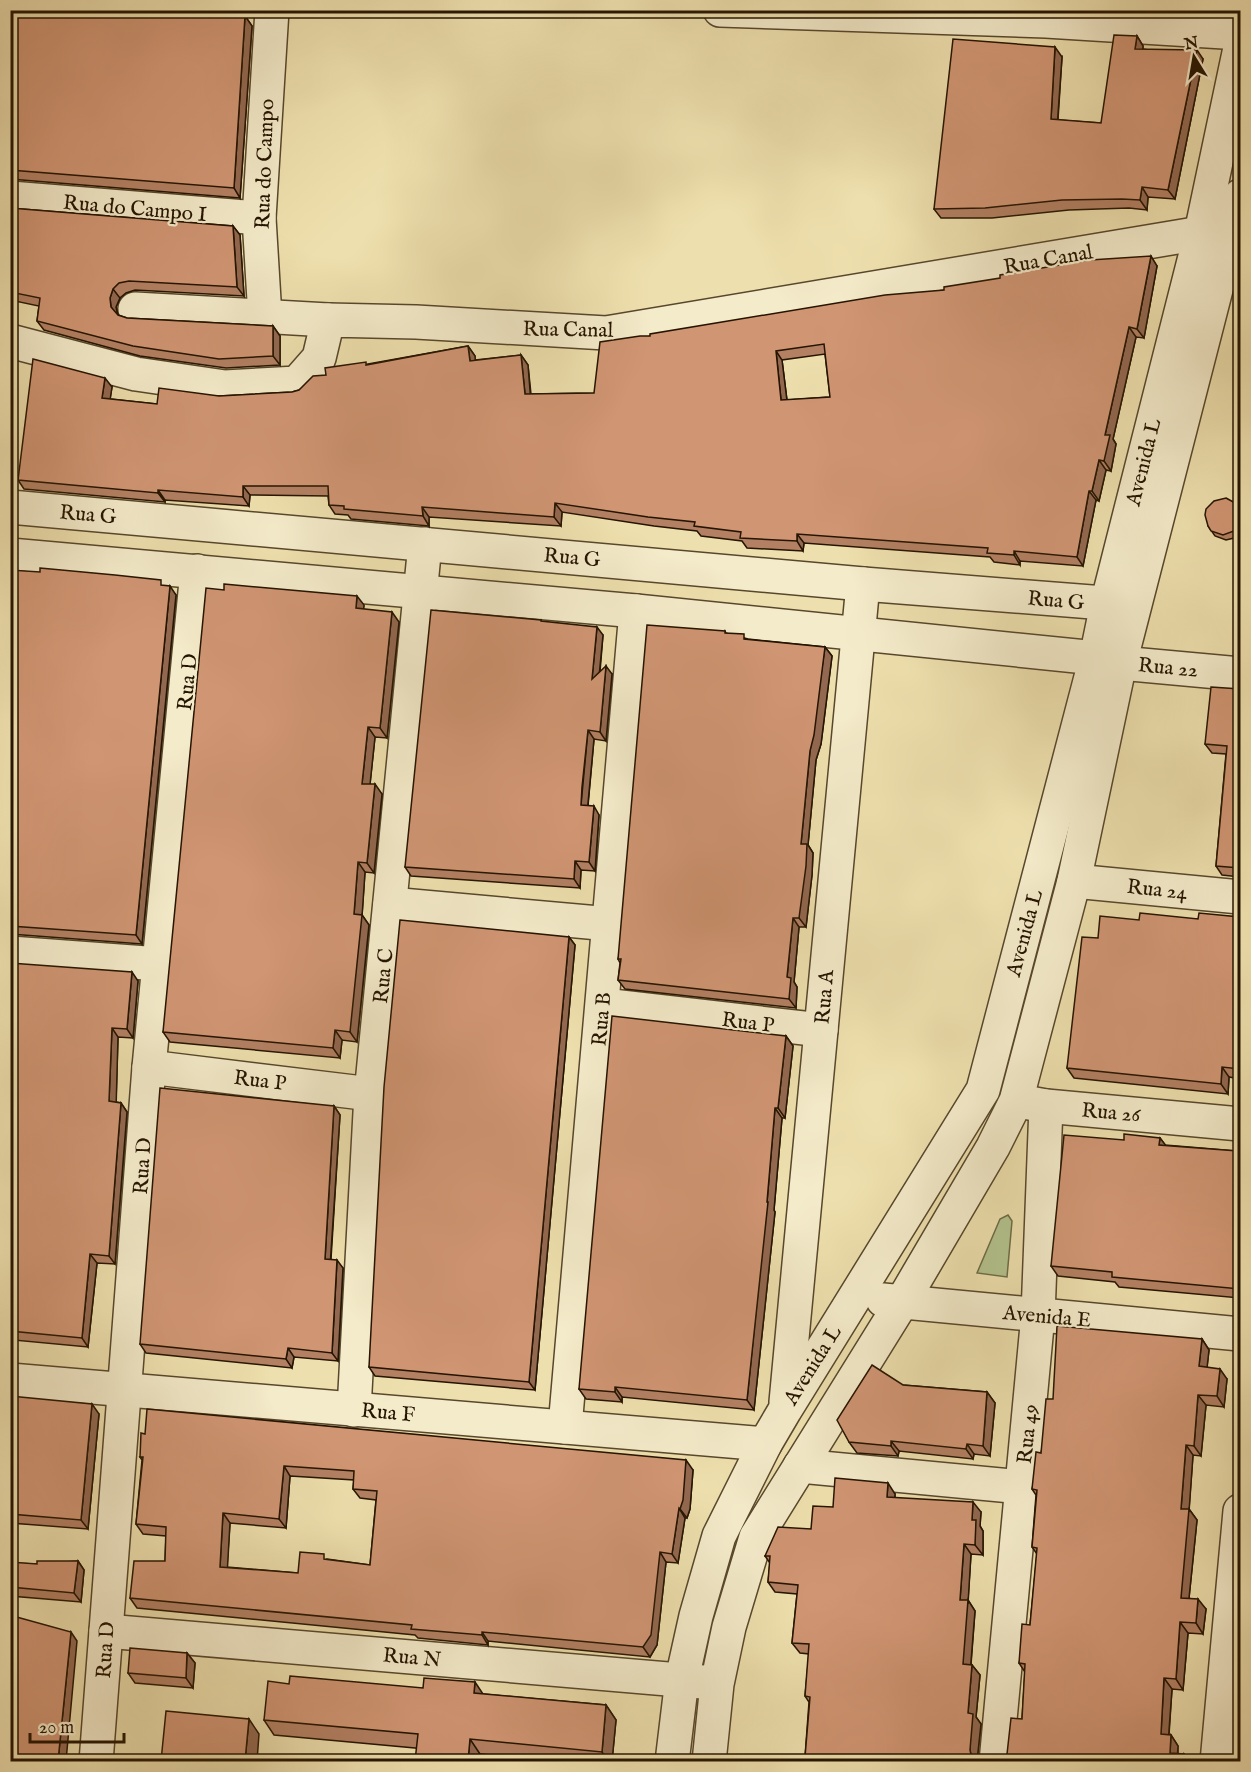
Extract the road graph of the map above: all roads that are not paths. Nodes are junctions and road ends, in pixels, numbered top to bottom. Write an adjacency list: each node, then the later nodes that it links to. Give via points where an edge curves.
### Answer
1 (272, 10): 9 (street, Rua do Campo)
2 (720, 10): 3 (street)
3 (846, 13): 4 (street)
4 (1047, 16): 5 (street)
5 (1240, 33)
6 (1240, 48): 10 (street, Avenida L)
7 (1240, 196): 21 (street, Avenida L)
8 (10, 198): 9 (street, Rua do Campo I)
9 (259, 218): 12 (street, Rua do Campo)
10 (1201, 233): 13 (street, Rua Canal, via 606,333); 21 (street, Avenida L)
11 (135, 309): 12 (street, Rua Canal)
12 (265, 316): 13 (street, Rua Canal)
13 (328, 320): 14 (street, via 319,358 297,383 214,386 136,374)
14 (10, 341)
15 (10, 507): 16 (street, Rua G)
16 (425, 543): 19 (street, Rua G); 20 (street, Rua C)
17 (10, 555): 18 (street)
18 (197, 571): 20 (street); 31 (street, Rua D)
19 (863, 584): 21 (street, Rua G); 23 (street, Rua A)
20 (420, 592): 22 (street); 28 (street, Rua C)
21 (1120, 605): 24 (street, Avenida L)
22 (636, 611): 23 (street); 29 (street, Rua B)
23 (859, 633): 24 (street); 33 (street, Rua A)
24 (1108, 661): 25 (street, Rua 22); 26 (street, Avenida L); 35 (street, Avenida L)
25 (1240, 674)
26 (1074, 881): 27 (street, Rua 24); 37 (street, Avenida L)
27 (1240, 897)
28 (390, 903): 29 (street); 36 (street, Rua C)
29 (610, 924): 32 (street, Rua B)
30 (10, 953): 31 (street)
31 (160, 964): 34 (street, Rua D)
32 (603, 1005): 33 (street, Rua P); 47 (street, Rua B)
33 (821, 1030): 46 (street, Rua A)
34 (150, 1067): 36 (street, Rua P); 44 (street, Rua D)
35 (983, 1090): 37 (street, Rua 26); 39 (street, Avenida L)
36 (371, 1094): 45 (street, Rua C)
37 (1031, 1103): 38 (street, Rua 26); 40 (street, Avenida L, via 993,1147); 41 (street, Rua 49)
38 (1240, 1124)
39 (854, 1298): 40 (street, Avenida E); 46 (street, Avenida L)
40 (902, 1302): 41 (street, Avenida E); 49 (street, Avenida L)
41 (1038, 1315): 42 (street, Avenida E); 50 (street, Rua 49)
42 (1240, 1334)
43 (10, 1380): 44 (street, Rua F)
44 (125, 1389): 45 (street, Rua F); 52 (street, Rua D)
45 (354, 1410): 47 (street, Rua F)
46 (785, 1410): 48 (street, Avenida L)
47 (565, 1427): 48 (street, Rua F)
48 (765, 1444): 53 (street, Avenida L, via 719,1536)
49 (800, 1466): 50 (street); 54 (street, Avenida L, via 756,1537 729,1627)
50 (1022, 1487): 58 (street, Rua 49)
51 (1240, 1511): 59 (street)
52 (106, 1631): 53 (street, Rua N); 55 (street, Rua D)
53 (682, 1679): 54 (street, Rua N); 56 (street, Avenida L)
54 (717, 1684): 57 (street, Avenida L)
55 (96, 1761)
56 (672, 1761)
57 (709, 1761)
58 (996, 1761)
59 (1217, 1761)

